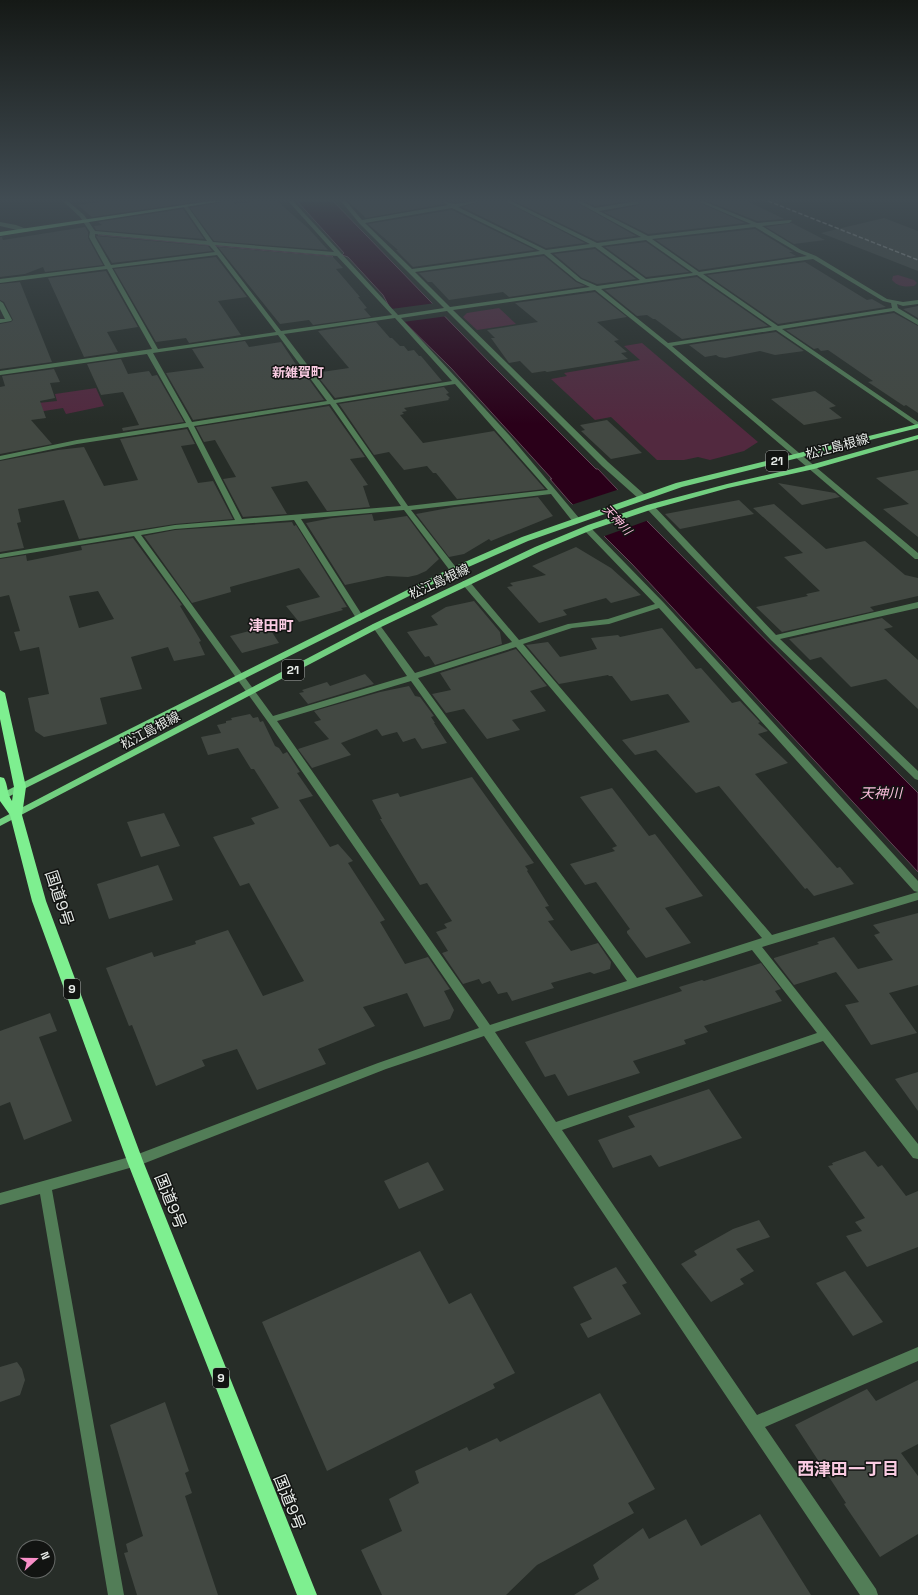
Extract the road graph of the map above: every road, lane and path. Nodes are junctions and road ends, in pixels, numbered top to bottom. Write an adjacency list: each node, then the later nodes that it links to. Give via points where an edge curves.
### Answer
1 (44, 275): 11 (street)
2 (114, 275): 24 (street)
3 (236, 275): 22 (street)
4 (357, 275): 18 (street)
5 (415, 275): 17 (street)
6 (573, 275): 13 (street)
7 (637, 275): 12 (street)
8 (682, 275): 12 (street)
9 (702, 275): 21 (street)
10 (844, 275): 16 (street)
11 (0, 281)
12 (645, 281): 13 (street)
13 (596, 288): 17 (street); 23 (street)
14 (918, 302): 16 (street)
15 (0, 306): 19 (street, via 9,320)
16 (895, 306): 20 (street); 21 (street)
17 (447, 309): 18 (street); 35 (street)
18 (395, 316): 22 (street); 26 (street)
19 (0, 321)
20 (918, 323)
21 (776, 327): 23 (street); 29 (street)
22 (280, 333): 24 (street); 27 (street)
23 (667, 344): 31 (street)
24 (153, 351): 25 (street); 28 (street)
25 (0, 373)
26 (456, 382): 27 (street); 34 (street)
27 (332, 402): 28 (street); 36 (street)
28 (190, 425): 32 (street, via 87,439); 40 (street)
29 (918, 426): 31 (main road, 松江島根線 / 21)
30 (918, 437): 33 (main road, 松江島根線 / 21)
31 (797, 455): 33 (street); 35 (main road, 松江島根線 / 21, via 679,485)
32 (0, 458)
33 (811, 467): 37 (main road, 松江島根線 / 21); 44 (street)
34 (553, 492): 36 (street); 39 (street)
35 (639, 498): 39 (main road, 松江島根線 / 21)
36 (406, 508): 38 (street); 45 (street)
37 (648, 508): 41 (main road, 松江島根線 / 21); 51 (street)
38 (296, 516): 40 (street); 49 (street)
39 (578, 519): 45 (main road, 松江島根線 / 21)
40 (240, 522): 42 (street)
41 (589, 528): 46 (main road, 松江島根線 / 21); 47 (street)
42 (136, 533): 43 (street); 54 (street)
43 (0, 556)
44 (918, 557)
45 (454, 570): 49 (main road, 松江島根線 / 21)
46 (466, 583): 50 (main road, 松江島根線 / 21); 52 (street)
47 (661, 605): 52 (street, via 609,621 571,626); 64 (street)
48 (918, 605): 51 (street)
49 (360, 618): 54 (main road, 松江島根線 / 21)
50 (376, 626): 53 (street); 55 (main road, 松江島根線 / 21)
51 (774, 638): 58 (street)
52 (518, 643): 53 (street); 66 (street)
53 (413, 677): 57 (street); 68 (street)
54 (239, 678): 55 (street); 60 (main road, 松江島根線 / 21)
55 (250, 692): 57 (street); 62 (main road, 松江島根線 / 21)
56 (0, 693): 60 (highway, 国道9号 / 9)
57 (271, 720): 69 (street)
58 (918, 777)
59 (0, 781): 61 (highway, 国道9号 / 9)
60 (20, 787): 61 (main road, 松江島根線 / 21); 62 (highway, 国道9号 / 9)
61 (2, 798): 62 (highway, 国道9号 / 9)
62 (16, 815): 63 (main road, 松江島根線 / 21); 73 (highway, 国道9号 / 9, via 39,901)
63 (0, 823)
64 (918, 888)
65 (918, 896): 66 (street)
66 (770, 940): 67 (street)
67 (755, 945): 68 (street); 70 (street)
68 (634, 982): 69 (street)
69 (487, 1030): 71 (street); 73 (street, via 382,1066)
70 (826, 1035): 71 (street); 72 (street)
71 (553, 1128): 77 (street)
72 (918, 1154)
73 (135, 1161): 74 (street); 79 (highway, 国道9号 / 9)
74 (45, 1186): 75 (street); 78 (street)
75 (0, 1199)
76 (918, 1354): 77 (street)
77 (754, 1424): 80 (street)
78 (116, 1595)
79 (307, 1595)
80 (870, 1595)

